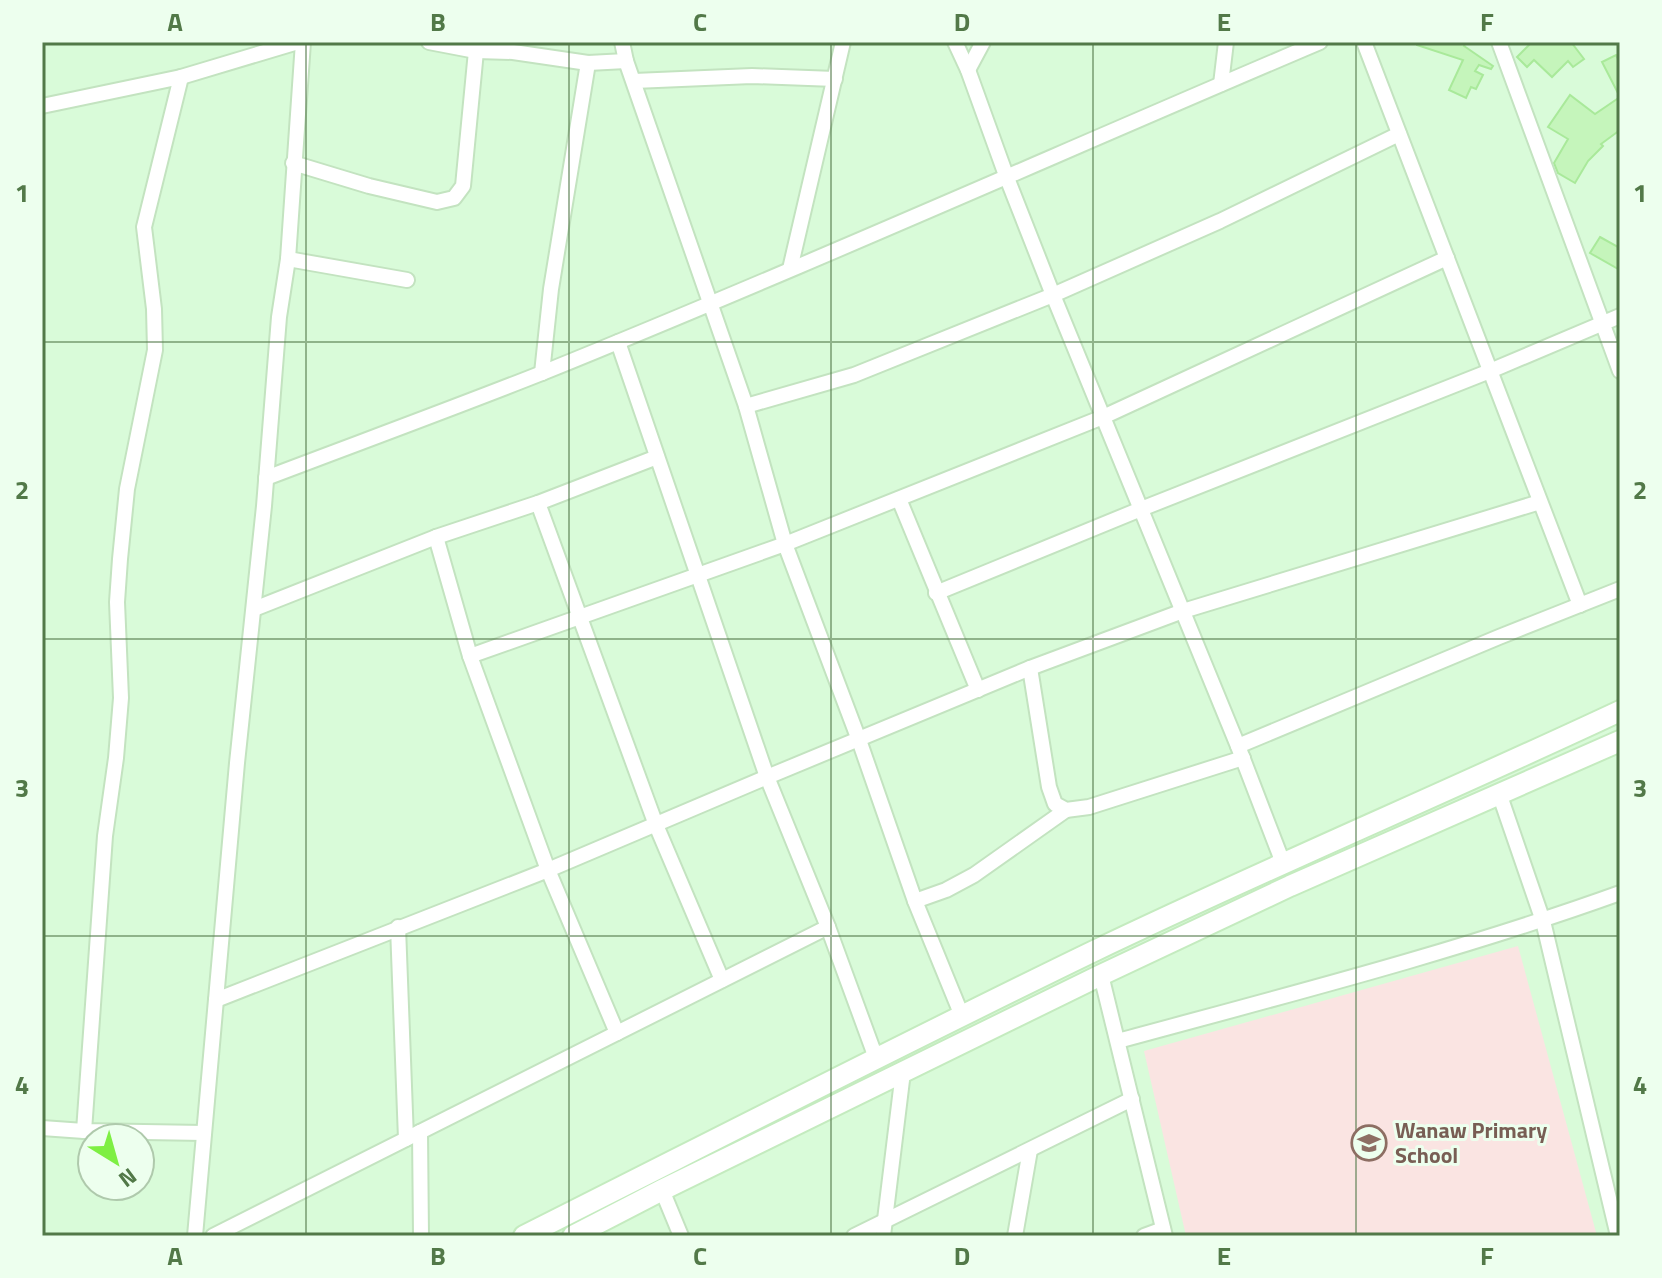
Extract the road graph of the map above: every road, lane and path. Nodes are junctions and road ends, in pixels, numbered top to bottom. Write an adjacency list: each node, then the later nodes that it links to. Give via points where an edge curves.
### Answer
1 (300, 42): 15 (street); 21 (street)
2 (429, 42): 11 (street)
3 (622, 42): 12 (street)
4 (843, 42): 16 (street)
5 (955, 42): 14 (street)
6 (983, 42): 14 (street)
7 (1226, 42): 18 (street)
8 (1320, 42): 18 (street)
9 (1364, 42): 20 (street)
10 (1499, 42): 30 (street)
11 (476, 51): 13 (street); 21 (street, via 463,186 454,198 423,199)
12 (626, 61): 13 (street); 17 (street)
13 (588, 63): 34 (street)
14 (968, 70): 22 (street)
15 (181, 77): 19 (street); 79 (street, via 144,227 155,350 127,489 117,602 121,698 105,836)
16 (835, 79): 17 (street); 25 (street)
17 (634, 81): 28 (street)
18 (1221, 84): 22 (street)
19 (42, 106)
20 (1399, 134): 23 (street); 27 (street)
21 (293, 163): 24 (street)
22 (1007, 178): 25 (street); 27 (street)
23 (1447, 258): 32 (street); 36 (street)
24 (288, 259): 26 (street); 38 (street)
25 (790, 269): 28 (street)
26 (407, 280)
27 (1053, 295): 35 (street, via 854,375); 36 (street)
28 (711, 302): 31 (street); 35 (street)
29 (1620, 316): 30 (street)
30 (1602, 324): 32 (street); 33 (street)
31 (618, 342): 34 (street); 37 (street)
32 (1490, 371): 40 (street); 42 (street)
33 (1620, 371)
34 (542, 373): 38 (street)
35 (746, 406): 44 (street)
36 (1103, 417): 39 (street); 42 (street)
37 (657, 457): 41 (street); 45 (street)
38 (266, 478): 49 (street)
39 (899, 499): 44 (street); 47 (street)
40 (1540, 502): 48 (street); 50 (street)
41 (538, 503): 43 (street); 51 (street)
42 (1141, 509): 47 (street); 50 (street)
43 (436, 537): 49 (street); 52 (street)
44 (785, 544): 45 (street); 56 (street)
45 (697, 574): 51 (street); 59 (street)
46 (1620, 589): 48 (street)
47 (936, 593): 54 (street)
48 (1580, 605): 58 (street)
49 (254, 609): 72 (street)
50 (1183, 611): 53 (street); 58 (street)
51 (580, 617): 52 (street); 62 (street)
52 (470, 656): 64 (street)
53 (1030, 668): 54 (street); 61 (street, via 1049,787 1055,804)
54 (978, 690): 56 (street)
55 (1620, 711): 63 (main road)
56 (859, 740): 59 (street); 66 (street)
57 (1619, 744): 60 (main road)
58 (1241, 752): 61 (street, via 1089,807); 63 (street)
59 (767, 777): 62 (street); 69 (street)
60 (1499, 793): 67 (street); 70 (main road)
61 (1066, 810): 66 (street, via 974,875)
62 (656, 825): 64 (street); 71 (street)
63 (1283, 863): 73 (main road)
64 (548, 870): 68 (street); 74 (street)
65 (1620, 893): 67 (street)
66 (915, 901): 73 (street)
67 (1543, 921): 75 (street); 98 (street)
68 (398, 927): 72 (street); 84 (street)
69 (828, 927): 71 (street); 76 (street)
70 (1101, 975): 75 (street); 77 (main road)
71 (722, 980): 74 (street)
72 (216, 1000): 83 (street)
73 (962, 1016): 76 (main road)
74 (617, 1033): 84 (street)
75 (1118, 1041): 78 (street)
76 (876, 1058): 92 (main road)
77 (903, 1072): 86 (main road); 87 (street)
78 (1132, 1099): 85 (street); 88 (street)
79 (85, 1122)
80 (42, 1128): 81 (street)
81 (76, 1130)
82 (156, 1132): 83 (street)
83 (204, 1133): 89 (street)
84 (413, 1136): 90 (street); 91 (street)
85 (1030, 1150): 87 (street); 96 (street)
86 (662, 1190): 93 (main road); 94 (street)
87 (884, 1229): 95 (street)
88 (1164, 1233): 97 (street)
89 (195, 1236)
90 (213, 1236)
91 (421, 1236)
92 (524, 1236)
93 (573, 1236)
94 (681, 1236)
95 (854, 1236)
96 (1015, 1236)
97 (1144, 1236)
98 (1618, 1236)

